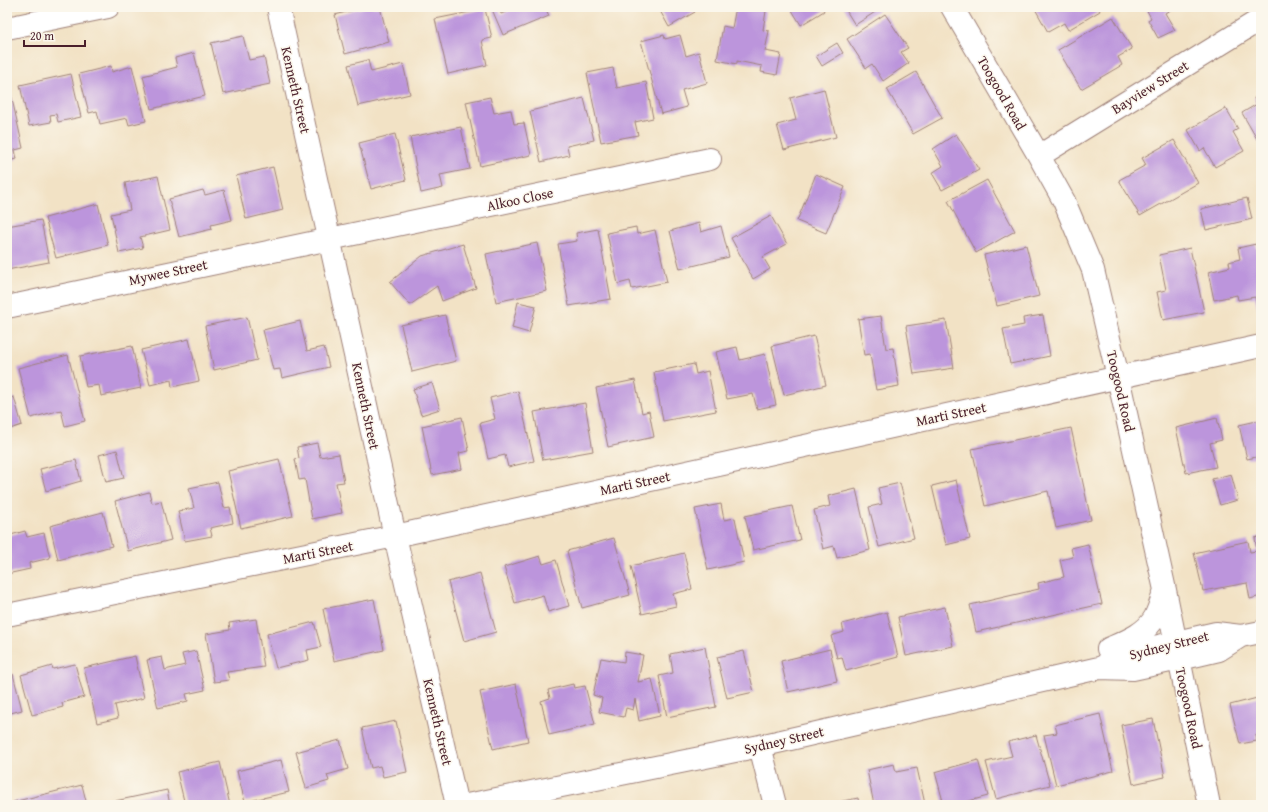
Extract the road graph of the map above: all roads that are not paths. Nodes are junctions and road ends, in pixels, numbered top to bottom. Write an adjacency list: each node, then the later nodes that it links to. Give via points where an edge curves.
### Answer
1 (108, 7): 5 (street)
2 (278, 7): 8 (street, Kenneth Street)
3 (952, 7): 6 (street, Toogood Road)
4 (1261, 18): 6 (street, Bayview Street)
5 (7, 28)
6 (1039, 156): 11 (street, Toogood Road, via 1064,201 1093,270)
7 (710, 159): 8 (street, Alkoo Close)
8 (330, 238): 9 (street, Mywee Street); 12 (street, Kenneth Street)
9 (7, 307)
10 (1261, 346): 11 (street, Marti Street)
11 (1118, 377): 12 (street, Marti Street); 13 (street, Toogood Road)
12 (395, 536): 14 (street, Marti Street); 19 (street, Kenneth Street)
13 (1165, 590): 16 (street, Toogood Road); 17 (street, via 1154,618 1138,634)
14 (7, 615)
15 (1251, 634): 16 (street, Sydney Street, via 1219,650)
16 (1177, 651): 17 (street, Sydney Street, via 1133,669 1099,668); 22 (street, Toogood Road)
17 (1044, 680): 18 (street, Sydney Street)
18 (760, 746): 20 (street, Sydney Street); 21 (street)
19 (457, 805)
20 (467, 805)
21 (775, 805)
22 (1209, 805)

